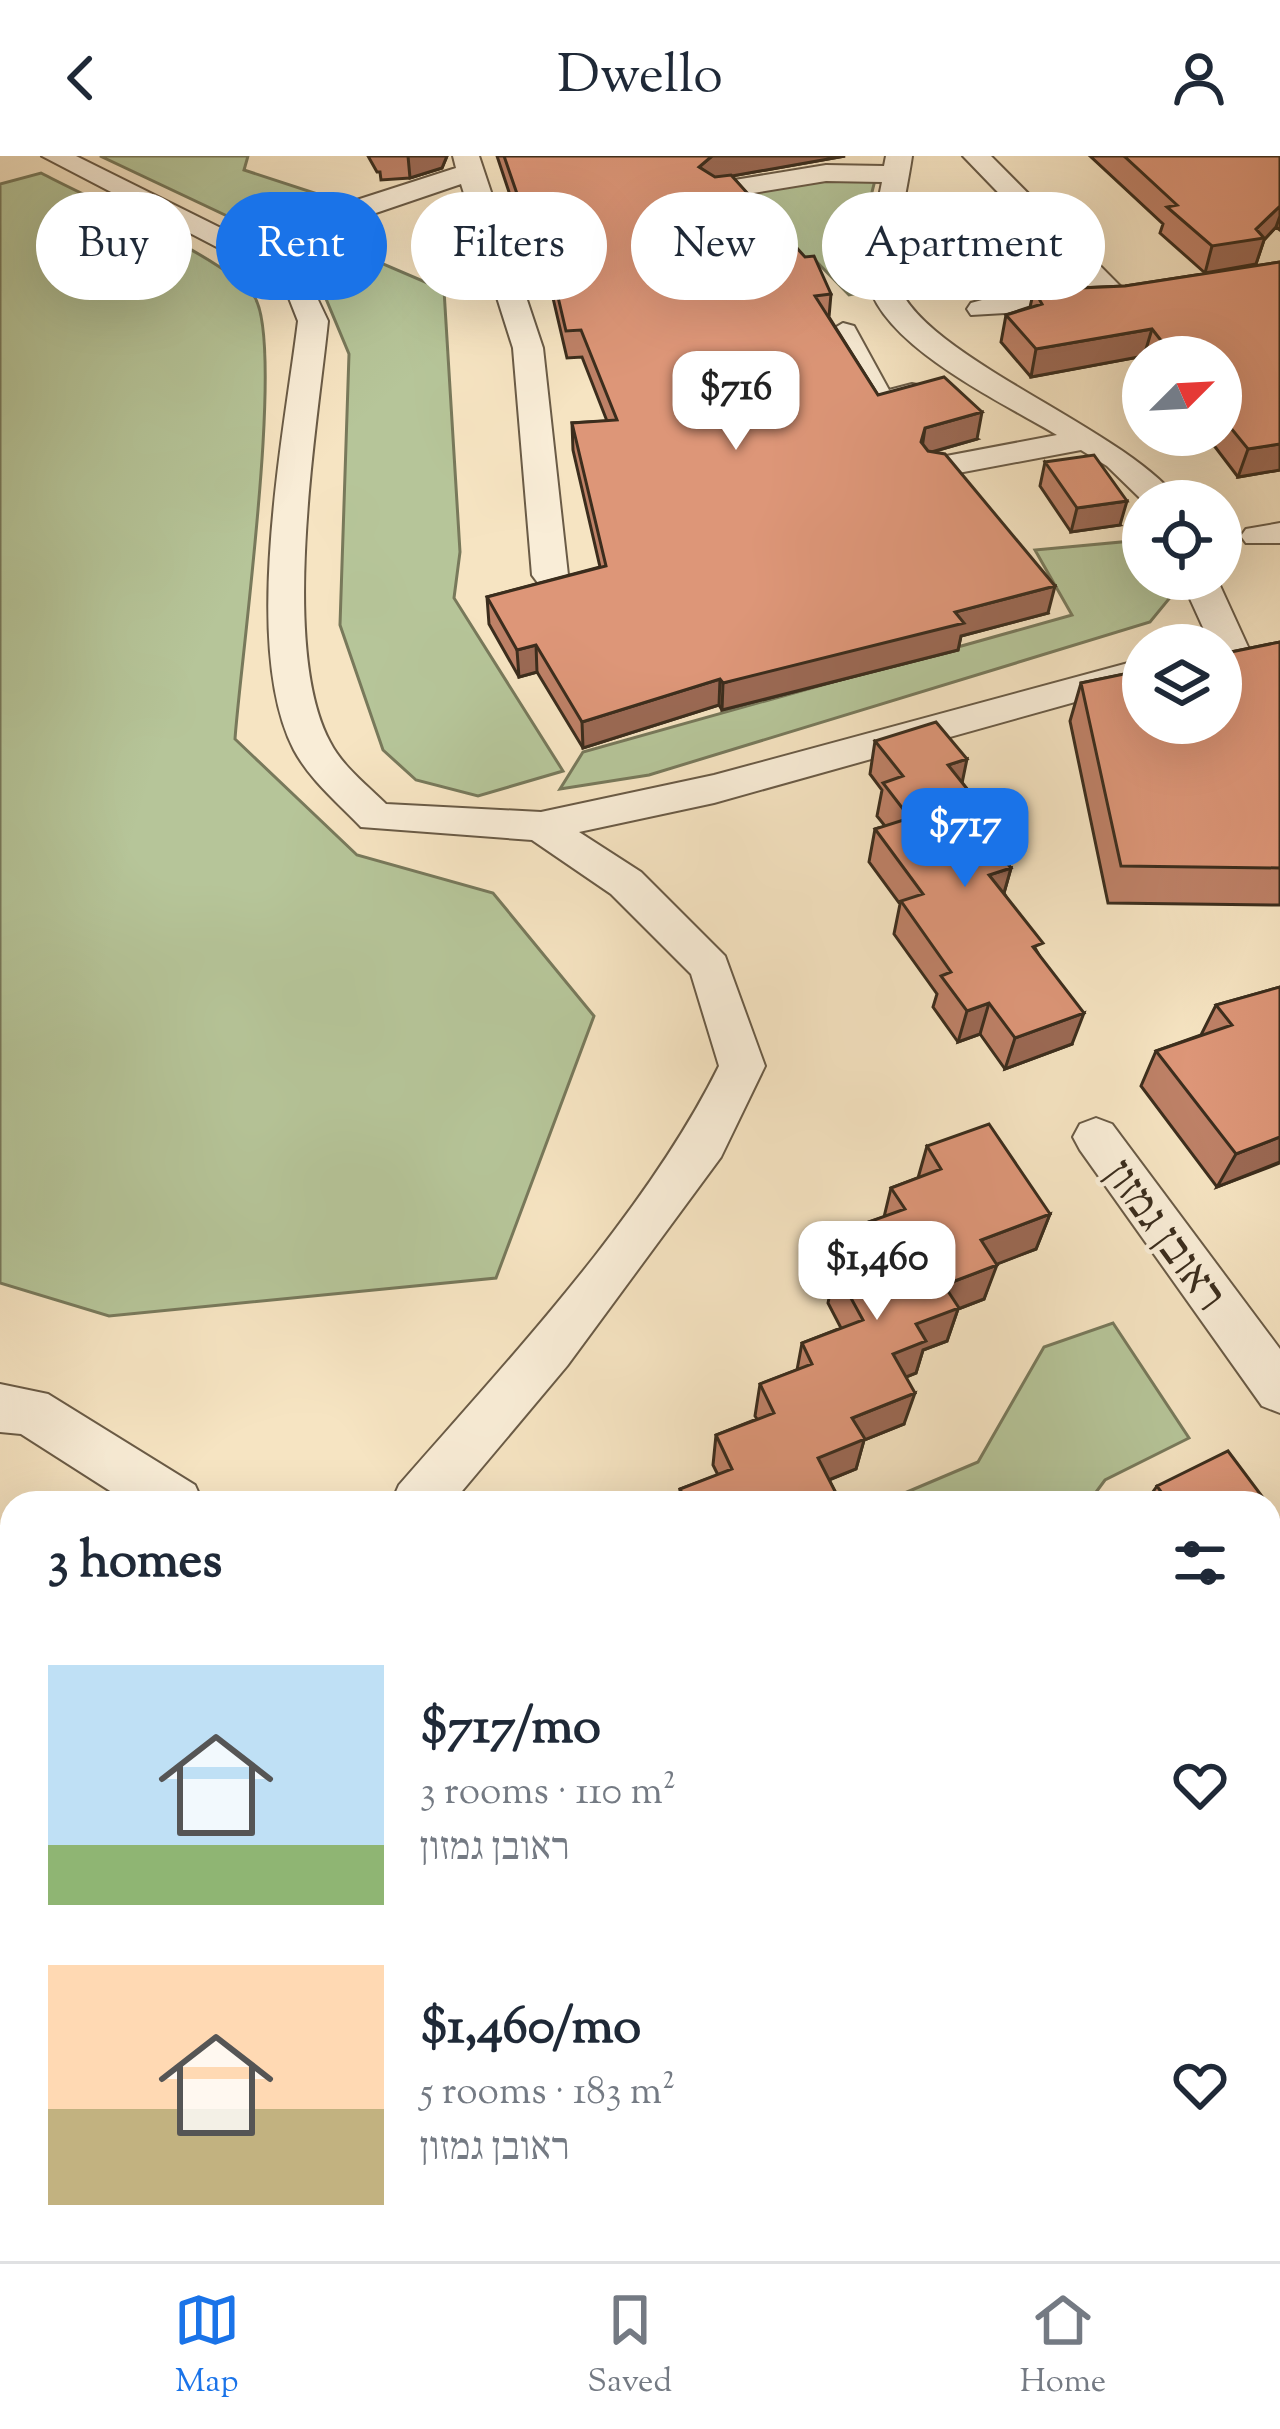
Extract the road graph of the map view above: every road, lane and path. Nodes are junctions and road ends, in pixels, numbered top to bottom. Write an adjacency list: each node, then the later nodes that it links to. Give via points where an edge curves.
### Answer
1 (55, 156): 15 (street, via 269,263 300,289 313,321 286,625 289,685 311,747 375,817)
2 (976, 156): 7 (street, via 1130,299)
3 (469, 164): 6 (street); 13 (street, via 528,347)
4 (897, 165): 5 (street); 9 (street, via 881,276 898,312 931,345)
5 (716, 190)
6 (387, 205)
7 (982, 309)
8 (842, 332): 9 (street, via 880,402)
9 (981, 375): 10 (street)
10 (1087, 439): 11 (street); 12 (street)
11 (938, 467)
12 (1140, 480)
13 (550, 575)
14 (1122, 677): 15 (street, via 714,789)
15 (541, 826): 20 (street, via 626,884 710,967 742,1066 690,1163 549,1350)
16 (1096, 1136): 17 (street, ראובן גמזון)
17 (1280, 1390)
18 (0, 1408): 19 (street, via 30,1411)
19 (157, 1491)
20 (428, 1491)

